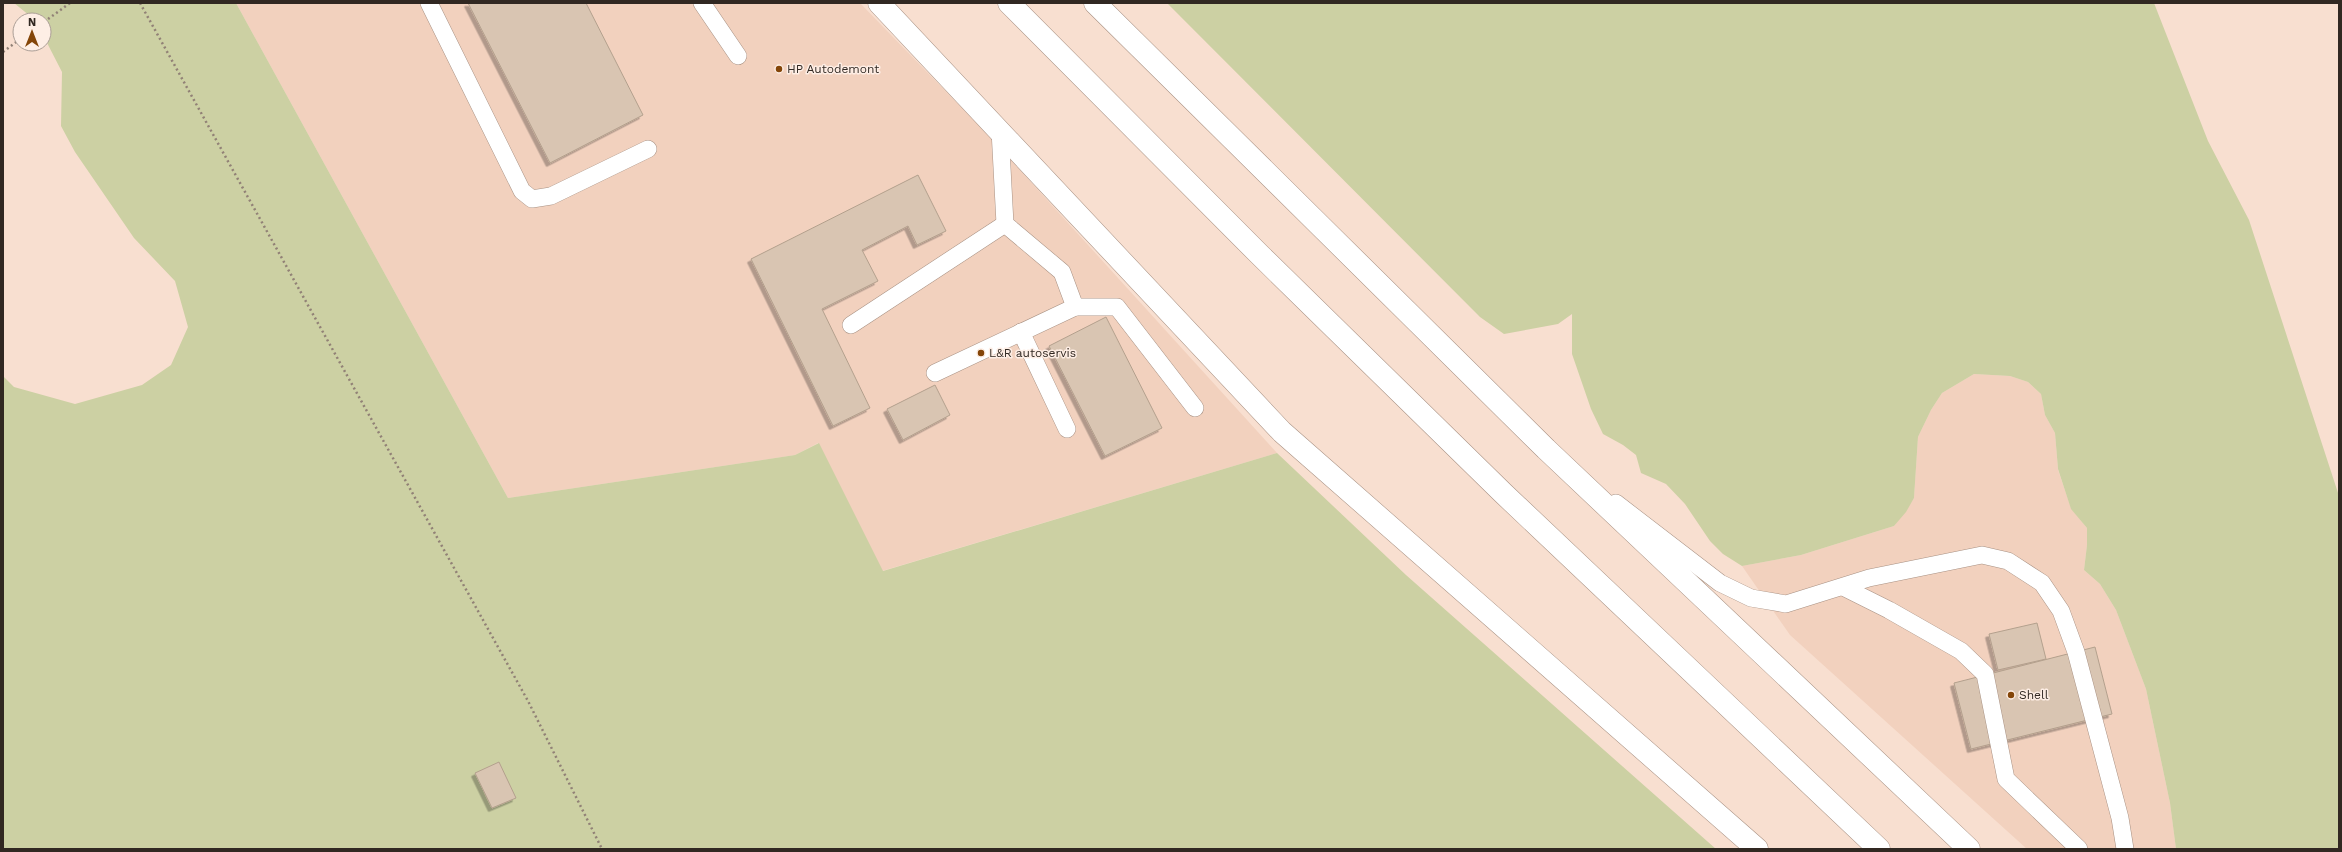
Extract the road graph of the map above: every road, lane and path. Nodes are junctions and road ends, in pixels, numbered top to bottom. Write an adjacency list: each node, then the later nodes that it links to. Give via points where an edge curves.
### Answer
1 (70, 3): 8 (path)
2 (140, 3): 23 (path, via 528,701)
3 (429, 3): 13 (lane, via 522,191 532,198 551,196)
4 (702, 3): 11 (lane)
5 (879, 3): 12 (main road)
6 (1009, 3): 25 (main road, via 1254,249 1503,493)
7 (1095, 3): 21 (main road)
8 (52, 16)
9 (12, 45): 10 (path)
10 (3, 52)
11 (738, 56)
12 (1000, 130): 14 (lane); 24 (main road, via 1282,432)
13 (648, 149)
14 (1005, 224): 15 (lane, via 1062,272); 16 (lane)
15 (1076, 307): 17 (lane); 19 (lane, via 1117,307)
16 (851, 325)
17 (1021, 332): 18 (lane); 20 (lane)
18 (935, 373)
19 (1195, 408)
20 (1067, 429)
21 (1546, 449): 22 (lane, via 1720,583 1752,598 1786,604); 26 (main road)
22 (1843, 587): 27 (lane, via 1961,650 1985,674 2006,779); 28 (lane, via 1869,578 1982,555 2008,561 2042,583 2061,612 2076,652 2120,818)
23 (602, 849)
24 (1757, 849)
25 (1879, 849)
26 (1969, 849)
27 (2079, 849)
28 (2125, 849)

